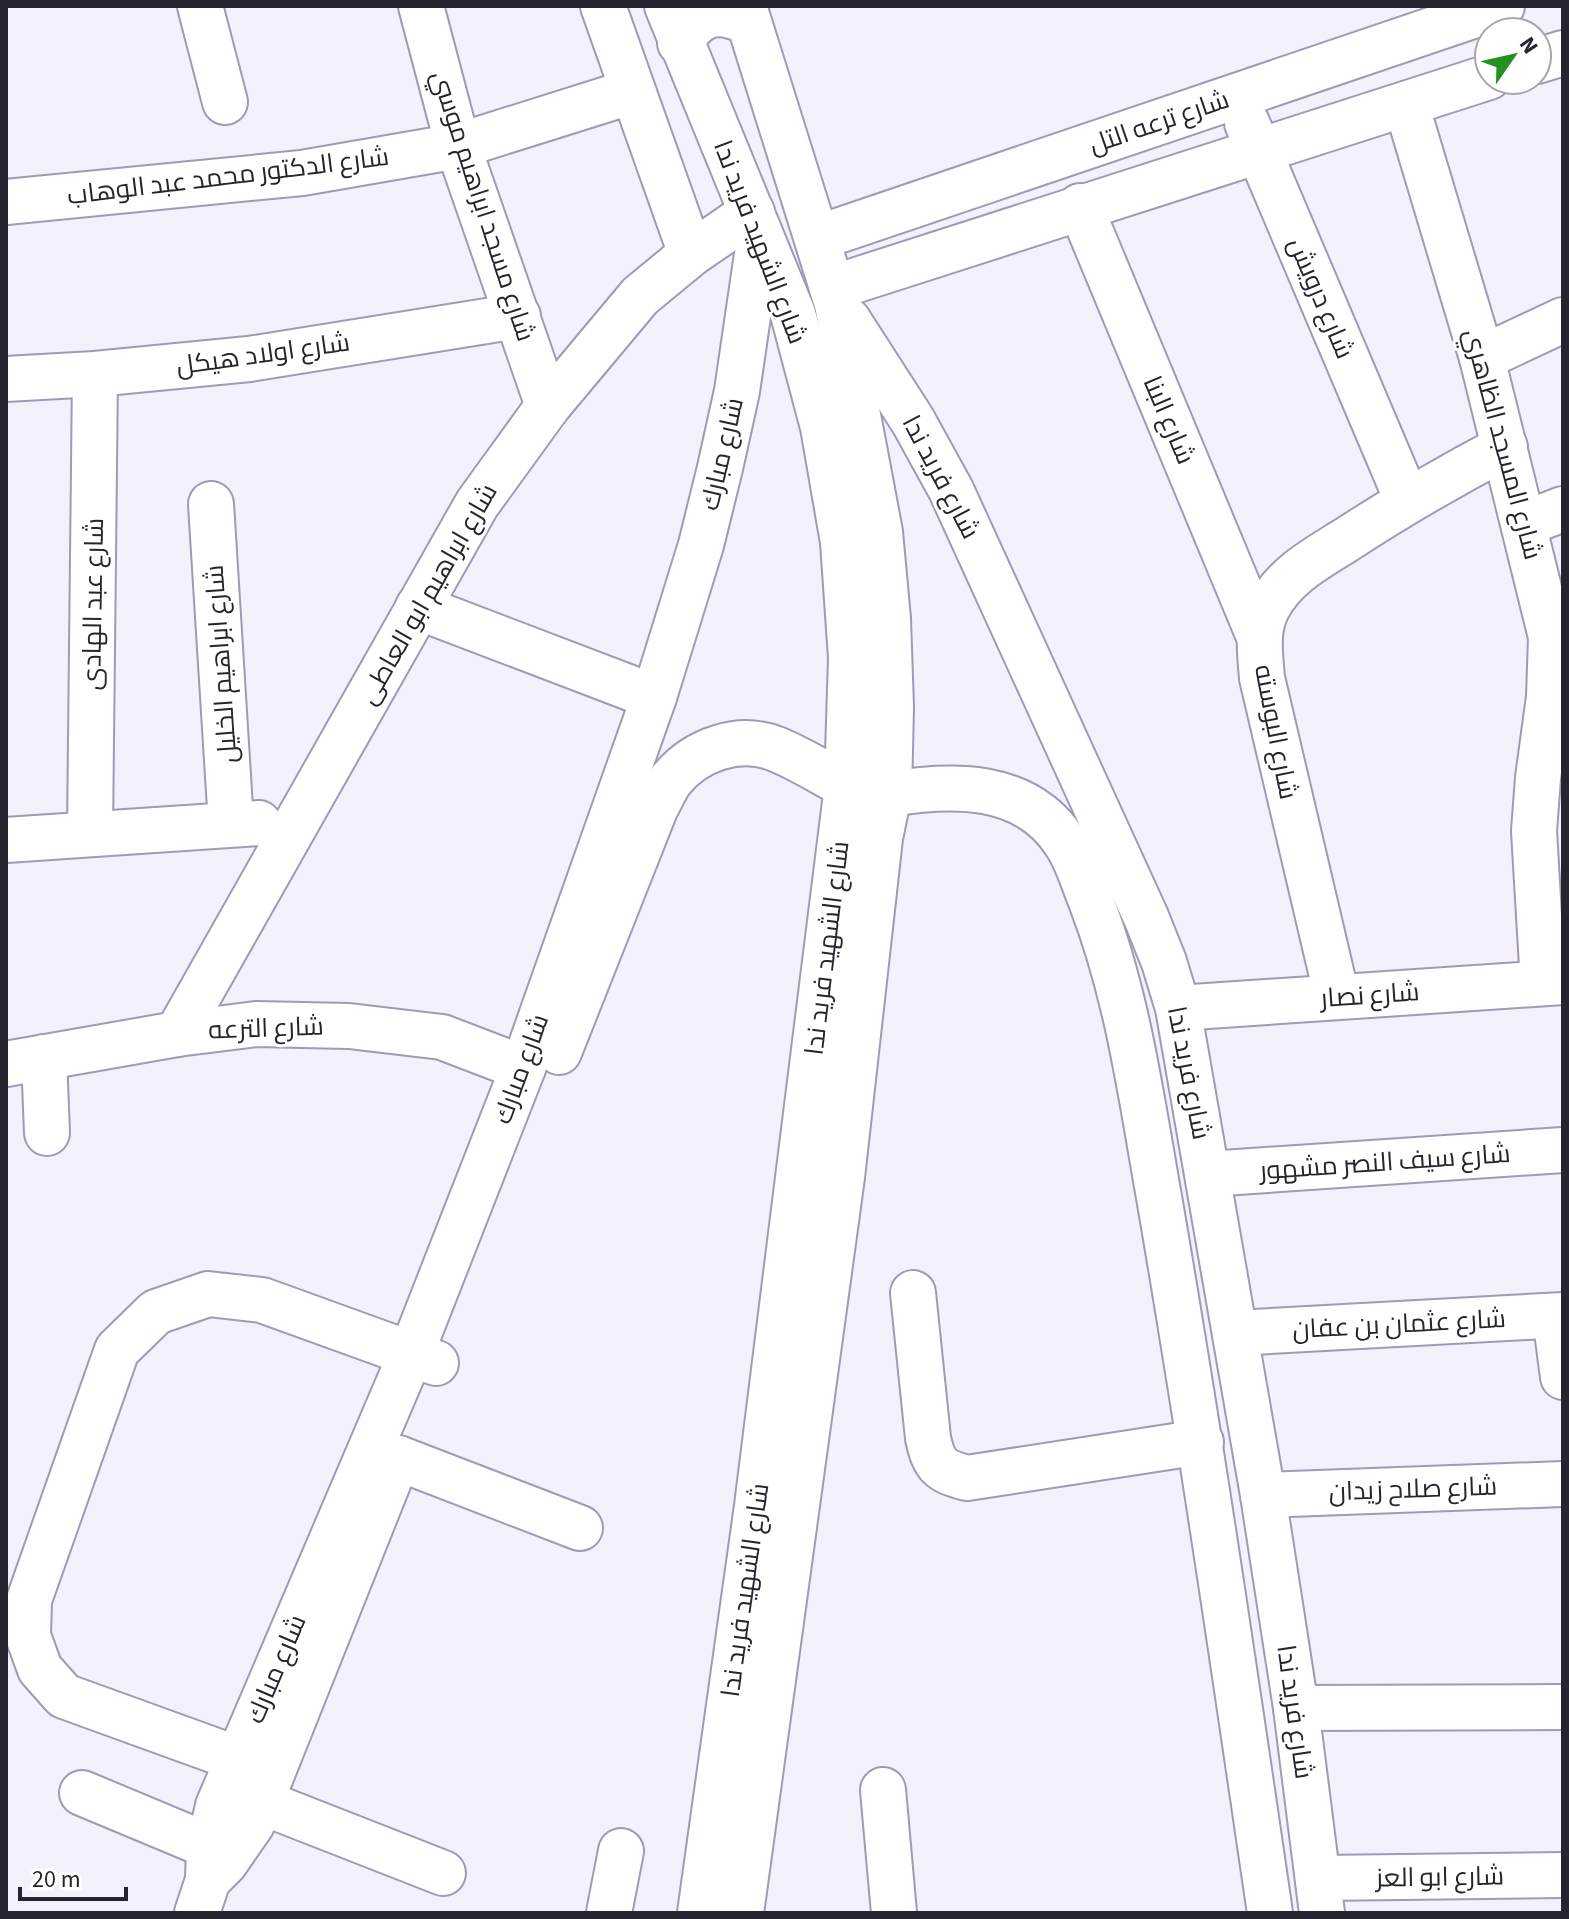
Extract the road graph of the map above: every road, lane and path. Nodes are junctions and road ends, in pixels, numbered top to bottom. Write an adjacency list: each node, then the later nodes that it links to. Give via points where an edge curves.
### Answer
1 (200, 6): 10 (street)
2 (421, 6): 12 (street, شارع مسجد ابراهيم موسي)
3 (603, 6): 8 (street)
4 (1502, 6): 9 (street, شارع ترعه التل)
5 (746, 14): 6 (street, via 709,15 691,25); 17 (street, شارع الشهيد فريد ندا)
6 (674, 24): 16 (street, شارع الشهيد فريد ندا)
7 (1473, 82): 11 (street)
8 (633, 91): 12 (street, شارع الدكتور محمد عبد الوهاب); 18 (street)
9 (1236, 96): 13 (street, شارع درويش); 17 (street, شارع ترعه التل)
10 (225, 102)
11 (1406, 104): 13 (street); 22 (street, شارع المسجد الظاهري)
12 (458, 146): 14 (street, شارع الدكتور محمد عبد الوهاب, via 302,173); 20 (street, شارع مسجد ابراهيم موسي)
13 (1259, 150): 15 (street); 27 (street, شارع درويش)
14 (6, 202)
15 (1080, 206): 19 (street); 31 (street, شارع البنا)
16 (756, 223): 18 (street, شارع ابراهيم ابو العاطى); 33 (street, شارع مبارك, via 737,391 701,545); 34 (street, شارع الشهيد فريد ندا, via 793,314 823,427 843,542 851,658)
17 (817, 238): 19 (street, شارع الشهيد فريد ندا)
18 (691, 254): 25 (street, شارع ابراهيم ابو العاطى, via 640,296)
19 (835, 296): 35 (street, شارع الشهيد فريد ندا, via 880,532 888,619); 43 (street, شارع فريد ندا, via 951,490 1146,917)
20 (518, 316): 23 (street, شارع اولاد هيكل, via 249,359); 25 (street, شارع مسجد ابراهيم موسي)
21 (1563, 320): 22 (street)
22 (1482, 358): 26 (street, شارع المسجد الظاهري)
23 (95, 374): 24 (street, شارع اولاد هيكل); 38 (street, شارع عبد الهادى)
24 (6, 379)
25 (548, 406): 30 (street, شارع ابراهيم ابو العاطى, via 477,504)
26 (1505, 447): 27 (street, شارع البوسته); 29 (street, شارع المسجد الظاهري)
27 (1407, 500): 31 (street, شارع البوسته, via 1280,587)
28 (211, 504): 37 (street, شارع ابراهيم الخليل)
29 (1543, 516): 32 (street, شارع المسجد الظاهري)
30 (418, 607): 33 (street); 36 (street, شارع ابراهيم ابو العاطى)
31 (1258, 634): 42 (street, شارع البوسته, via 1262,678)
32 (1557, 638): 40 (street, شارع المسجد الظاهري, via 1534,831)
33 (654, 697): 46 (street, شارع مبارك)
34 (847, 786): 53 (street, شارع مبارك, via 773,747 745,743 716,748 690,761 670,782); 72 (street, شارع الشهيد فريد ندا)
35 (889, 794): 56 (street, شارع فريد ندا, via 930,788 1002,794 1038,813 1065,841 1101,928 1130,1030); 73 (street, شارع الشهيد فريد ندا)
36 (298, 821): 37 (street); 44 (street, شارع ابراهيم ابو العاطى)
37 (231, 824): 38 (street)
38 (90, 833): 39 (street)
39 (6, 840)
40 (1550, 882): 41 (street, شارع المسجد الظاهري)
41 (1553, 982): 42 (street, شارع نصار)
42 (1337, 997): 43 (street, شارع نصار)
43 (1178, 1008): 49 (street, شارع فريد ندا)
44 (177, 1034): 45 (street, شارع الترعه); 46 (street, شارع الترعه, via 256,1024 349,1026 442,1037)
45 (25, 1060): 47 (street)
46 (523, 1068): 53 (street, شارع مبارك)
47 (47, 1133)
48 (1563, 1150): 49 (street, شارع سيف النصر مشهور)
49 (1208, 1174): 52 (street, شارع فريد ندا)
50 (913, 1293): 56 (street, via 928,1438 932,1458 947,1473 967,1478)
51 (1559, 1316): 52 (street, شارع عثمان بن عفان); 54 (street)
52 (1235, 1333): 55 (street, شارع فريد ندا)
53 (423, 1359): 57 (street, شارع مبارك); 63 (street, شارع مبارك); 63 (street, via 262,1300 208,1294 156,1312 117,1350 29,1600 28,1636 40,1669 64,1696)
54 (1563, 1377)
55 (1252, 1434): 56 (street); 59 (street, شارع فريد ندا)
56 (1201, 1442): 75 (street, شارع فريد ندا)
57 (398, 1458): 60 (street); 63 (street, شارع مبارك)
58 (1563, 1484): 59 (street, شارع صلاح زيدان)
59 (1263, 1495): 62 (street, شارع فريد ندا)
60 (580, 1528)
61 (1563, 1707): 62 (street)
62 (1296, 1708): 70 (street, شارع فريد ندا)
63 (242, 1783): 67 (street); 69 (street, شارع مبارك, via 240,1844)
64 (883, 1790): 74 (street)
65 (82, 1793): 69 (street)
66 (621, 1851): 71 (street)
67 (443, 1873)
68 (1563, 1875): 70 (street, شارع ابو العز)
69 (205, 1880)
70 (1320, 1896)
71 (609, 1913)
72 (700, 1913)
73 (741, 1913)
74 (894, 1913)
75 (1270, 1913)

